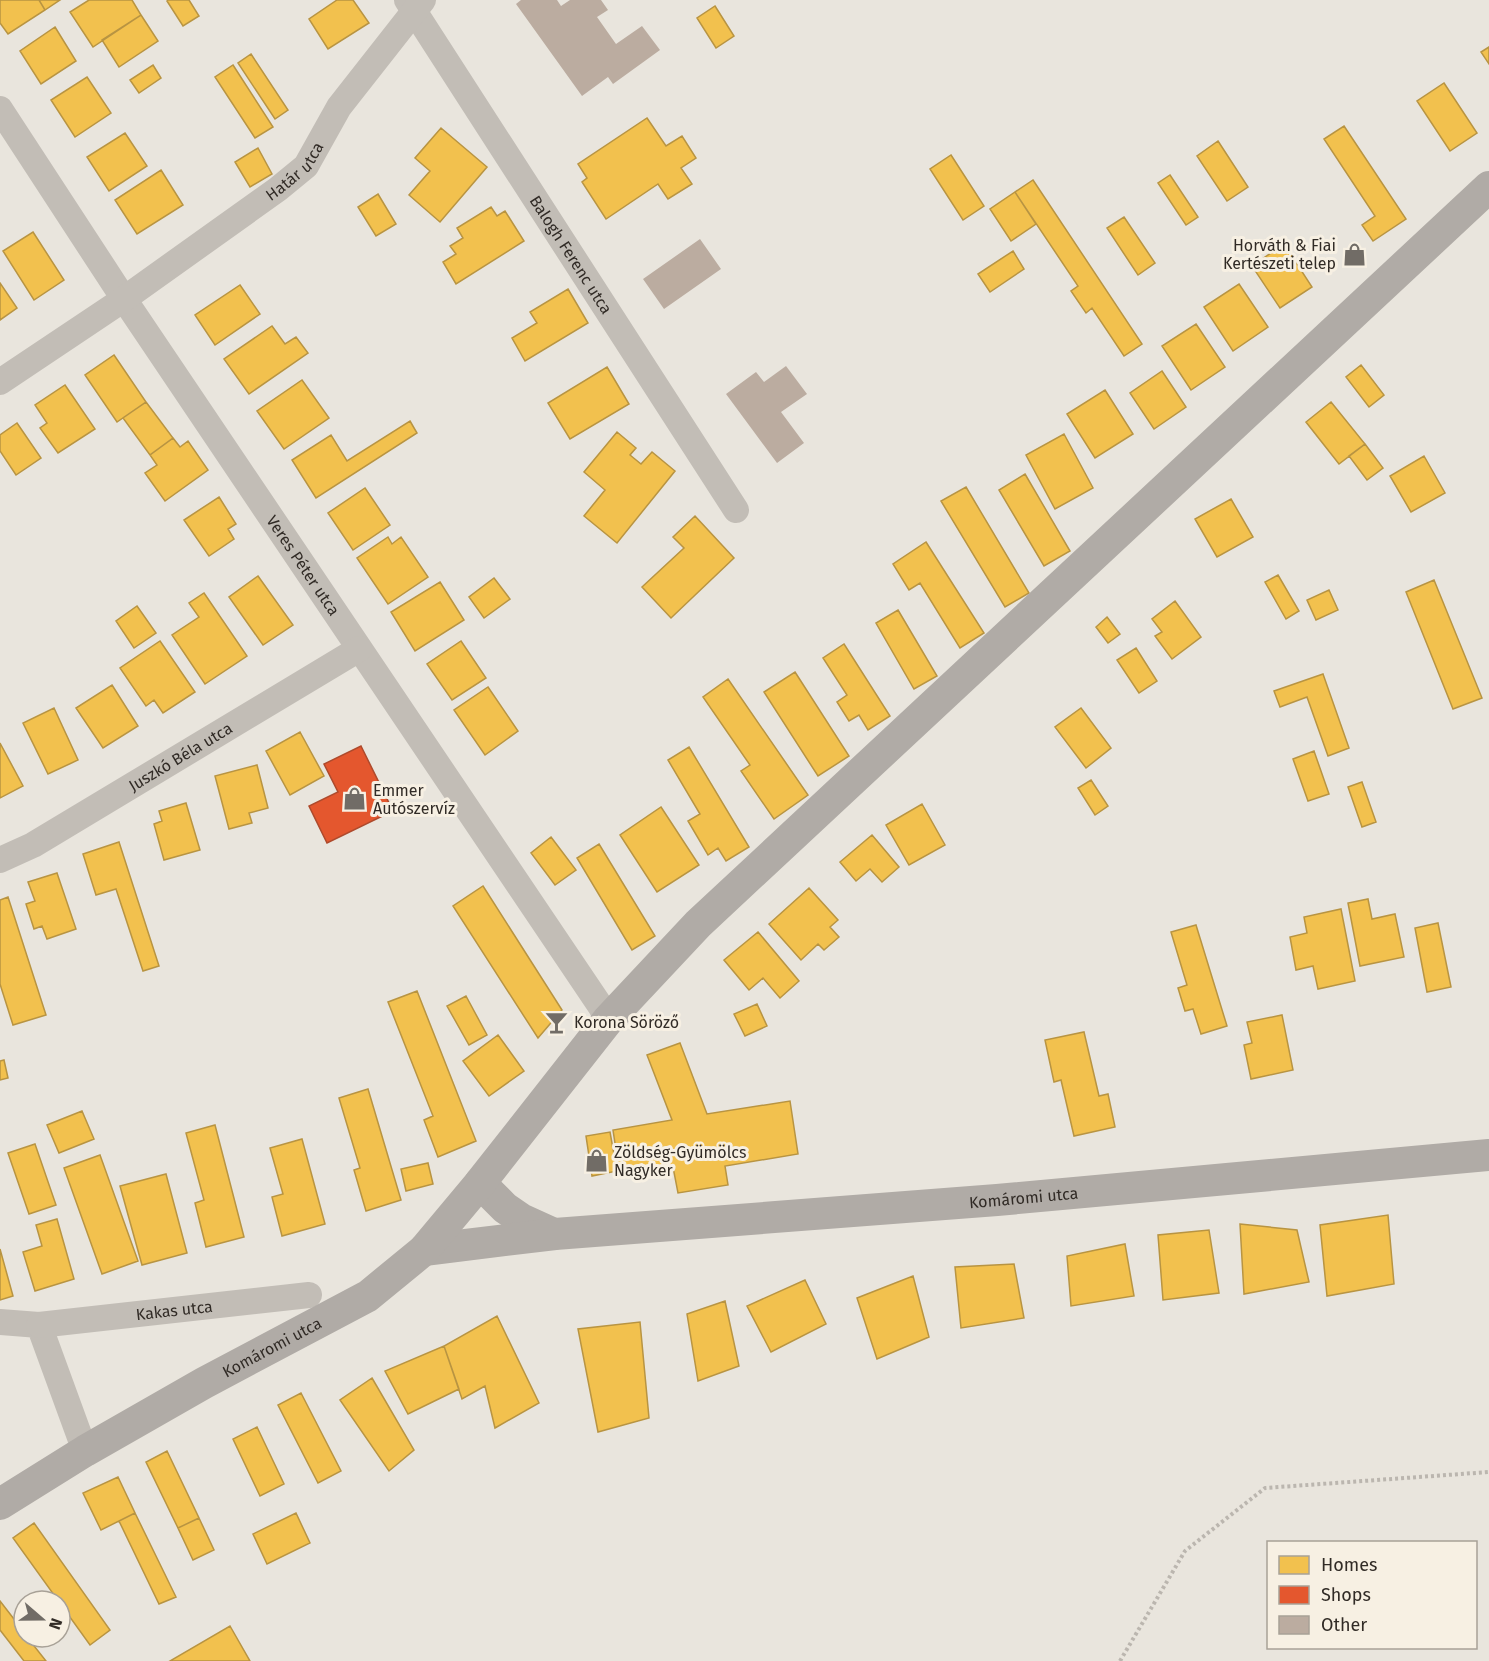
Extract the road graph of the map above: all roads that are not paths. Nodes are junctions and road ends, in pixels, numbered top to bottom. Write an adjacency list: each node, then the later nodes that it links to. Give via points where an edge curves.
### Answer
1 (415, 4): 4 (street, Határ utca, via 339,107 306,166); 6 (street, Balogh Ferenc utca)
2 (0, 109): 4 (street, Veres Péter utca)
3 (1489, 187): 9 (main road, via 698,924)
4 (124, 299): 5 (street, Határ utca); 7 (street, Veres Péter utca)
5 (0, 382)
6 (736, 510)
7 (359, 650): 8 (street, Juszkó Béla utca, via 33,845); 9 (street, Veres Péter utca)
8 (0, 860)
9 (608, 1020): 11 (main road)
10 (1489, 1155): 12 (main road, Komáromi utca, via 997,1200)
11 (480, 1183): 12 (main road, Komáromi utca, via 521,1219); 13 (main road)
12 (555, 1234): 13 (main road, Komáromi utca)
13 (424, 1250): 17 (main road, Komáromi utca, via 368,1296)
14 (309, 1295): 16 (street, Kakas utca)
15 (0, 1322): 16 (street, Kakas utca)
16 (39, 1325): 17 (street)
17 (85, 1451): 18 (main road, Komáromi utca)
18 (0, 1504)

